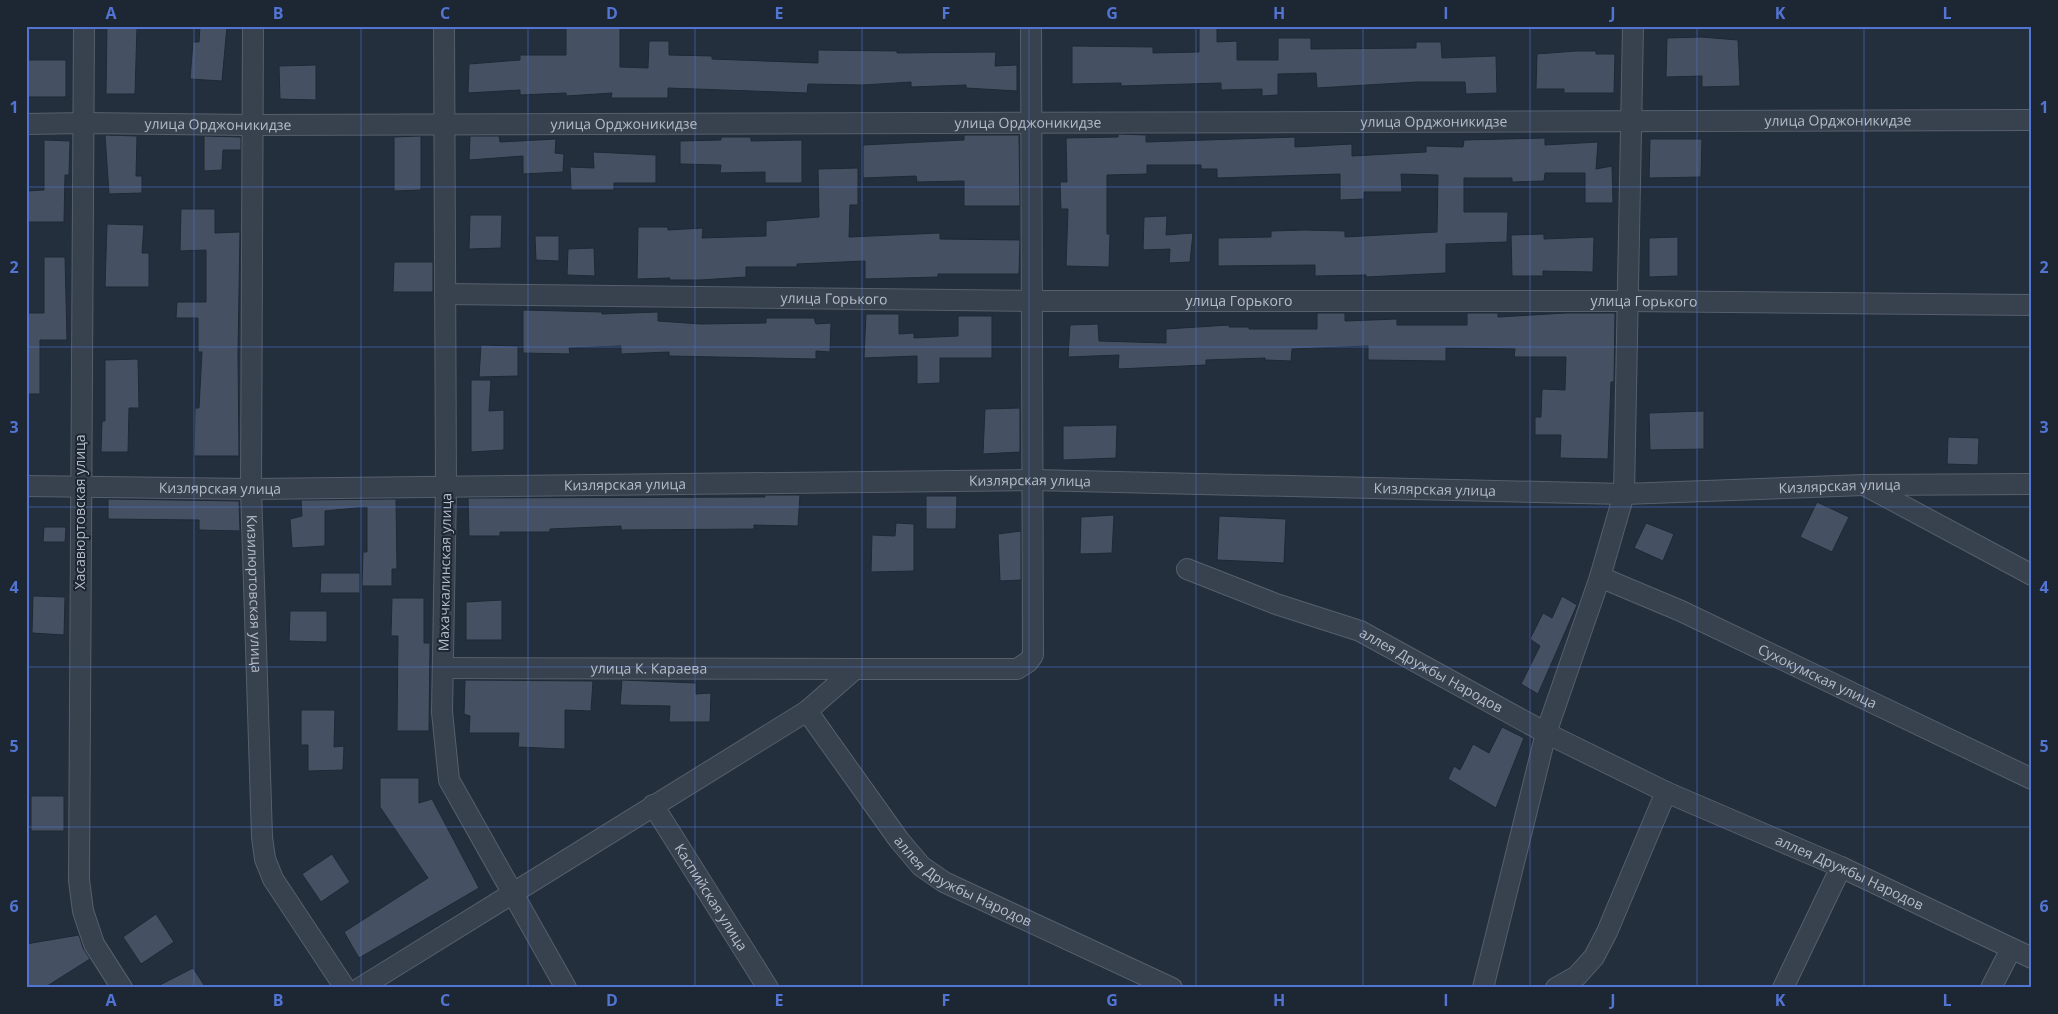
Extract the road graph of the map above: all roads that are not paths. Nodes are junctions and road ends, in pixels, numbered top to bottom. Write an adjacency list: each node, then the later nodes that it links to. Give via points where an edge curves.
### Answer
1 (84, 26): 8 (street, Хасавюртовская улица)
2 (253, 26): 12 (street, Кизилюртовская улица)
3 (444, 26): 11 (street, Махачкалинская улица)
4 (1031, 26): 9 (street, улица К. Караева)
5 (1633, 26): 7 (street)
6 (2032, 120): 7 (street, улица Орджоникидзе)
7 (1632, 121): 9 (street, улица Орджоникидзе); 15 (street)
8 (84, 123): 10 (street, улица Орджоникидзе); 12 (street, улица Орджоникидзе); 21 (street, Хасавюртовская улица)
9 (1032, 123): 11 (street, улица Орджоникидзе); 14 (street, улица К. Караева)
10 (26, 124)
11 (444, 124): 12 (street, улица Орджоникидзе); 13 (street, Махачкалинская улица)
12 (251, 125): 23 (street, Кизилюртовская улица)
13 (445, 294): 14 (street, улица Горького); 22 (street, Махачкалинская улица)
14 (1033, 301): 15 (street, улица Горького); 17 (street, улица К. Караева)
15 (1627, 301): 16 (street, улица Горького); 24 (street)
16 (2032, 305)
17 (1034, 480): 22 (street, Кизлярская улица); 24 (street, Кизлярская улица); 29 (street, улица К. Караева, via 1033,655 1028,662 1017,669)
18 (2032, 484): 19 (street, Кизлярская улица)
19 (1864, 485): 24 (street, Кизлярская улица); 26 (street)
20 (26, 486): 21 (street, Кизлярская улица)
21 (80, 486): 23 (street, Кизлярская улица); 40 (street, Хасавюртовская улица, via 79,880 83,912 94,944)
22 (446, 487): 23 (street, Кизлярская улица); 28 (street, Махачкалинская улица)
23 (251, 489): 41 (street, Кизилюртовская улица, via 265,859 273,879)
24 (1624, 494): 27 (street)
25 (1187, 569): 31 (street, аллея Дружбы Народов, via 1276,604 1360,631)
26 (2032, 575)
27 (1600, 577): 31 (street); 32 (street, Сухокумская улица, via 1681,611)
28 (444, 668): 29 (street, улица К. Караева); 36 (street, Махачкалинская улица, via 442,712 449,780)
29 (855, 669): 30 (street)
30 (807, 711): 34 (street); 39 (street, аллея Дружбы Народов, via 898,840 921,866 944,882)
31 (1546, 733): 33 (street, аллея Дружбы Народов); 45 (street)
32 (2032, 779)
33 (1666, 792): 35 (street, аллея Дружбы Народов); 46 (street, via 1594,957 1577,976)
34 (652, 806): 36 (street); 44 (street, Каспийская улица)
35 (1841, 867): 37 (street, аллея Дружбы Народов); 47 (street)
36 (513, 893): 42 (street); 43 (street, Махачкалинская улица)
37 (2010, 949): 38 (street, аллея Дружбы Народов); 48 (street)
38 (2032, 958)
39 (1162, 986)
40 (122, 988)
41 (345, 988)
42 (360, 988)
43 (566, 988)
44 (768, 988)
45 (1483, 988)
46 (1556, 988)
47 (1783, 988)
48 (1991, 988)

